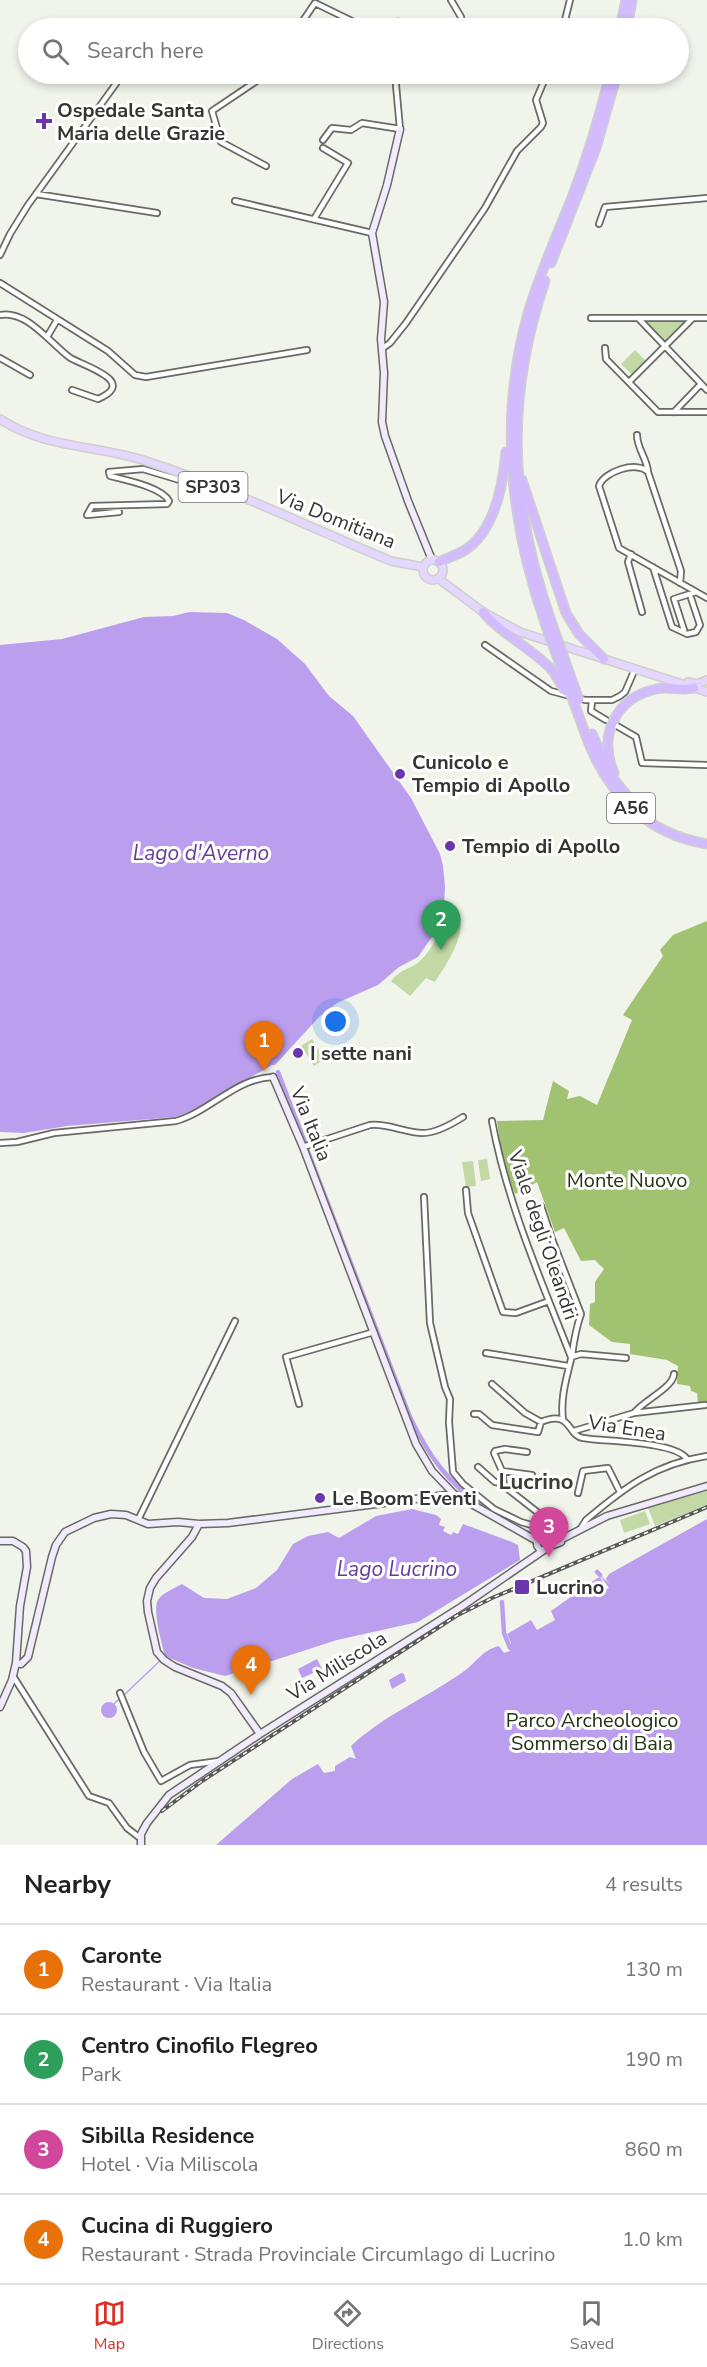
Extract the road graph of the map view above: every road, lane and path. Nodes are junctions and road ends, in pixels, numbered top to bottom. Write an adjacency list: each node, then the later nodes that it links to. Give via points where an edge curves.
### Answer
1 (451, 0): 7 (street)
2 (570, 0): 8 (street)
3 (626, 0): 9 (highway)
4 (632, 0): 10 (highway)
5 (305, 18): 6 (street, via 315,3)
6 (346, 18)
7 (461, 18)
8 (566, 18)
9 (622, 18)
10 (629, 18)
11 (116, 84): 21 (street)
12 (252, 84): 20 (street, via 212,111 221,142)
13 (396, 84): 17 (street)
14 (543, 84): 38 (street, via 536,100 541,127 517,151 485,208 431,288 390,343)
15 (607, 84): 51 (highway, via 585,160 529,310 516,369)
16 (614, 84): 52 (highway, via 596,148 530,330 518,399)
17 (400, 129): 18 (street, via 362,123 351,130 332,128); 27 (street)
18 (323, 140)
19 (323, 148): 25 (street, via 348,163)
20 (266, 166)
21 (36, 194): 24 (street); 28 (street)
22 (707, 198): 26 (street, via 605,207)
23 (235, 201): 25 (street)
24 (157, 213)
25 (314, 219): 27 (street)
26 (599, 224)
27 (372, 233): 38 (street, via 384,302)
28 (0, 255)
29 (0, 283): 35 (street)
30 (0, 315): 36 (street, via 16,316)
31 (591, 318): 32 (street)
32 (638, 318): 33 (street); 37 (street)
33 (693, 318): 34 (street); 37 (street)
34 (707, 318)
35 (57, 320): 36 (street); 40 (street, via 108,351 135,375 146,378)
36 (47, 337): 45 (street, via 71,359 105,374 112,383 107,395 98,399)
37 (665, 346): 43 (street); 44 (street)
38 (382, 348): 57 (street, via 383,430)
39 (606, 348): 43 (street, via 606,358)
40 (307, 350)
41 (0, 358): 42 (street)
42 (30, 375)
43 (629, 382): 47 (street, via 658,412)
44 (701, 384): 46 (street); 47 (street)
45 (72, 390)
46 (707, 390)
47 (674, 412): 48 (street)
48 (707, 412)
49 (0, 419): 54 (main road, Via Domitiana / SP303, via 29,435 145,460)
50 (637, 435): 53 (street)
51 (510, 441): 57 (highway, via 501,492 491,518 469,547); 67 (highway, via 519,534 530,578)
52 (518, 471): 67 (highway, via 528,544); 70 (highway, via 567,613 579,634)
53 (648, 472): 56 (street, via 636,466 606,476 598,486 619,548); 61 (street, via 681,572)
54 (207, 484): 55 (street, via 196,485 143,469 109,472 110,476 166,496 169,501 92,506 87,515); 58 (main road, Via Domitiana / SP303, via 392,561)
55 (119, 512)
56 (631, 554): 59 (street); 66 (street, via 628,562)
57 (435, 561): 58 (main road); 60 (main road, via 443,568)
58 (423, 567): 60 (main road, via 427,579)
59 (653, 567): 61 (street); 63 (street, via 672,627 687,634 696,632 700,625)
60 (440, 579): 65 (main road)
61 (680, 583): 62 (street)
62 (696, 592): 64 (street); 68 (street, via 674,599)
63 (691, 598)
64 (707, 598)
65 (483, 612): 70 (main road, via 520,632); 78 (highway, bridge, via 553,671)
66 (642, 612)
67 (549, 625): 72 (highway, bridge)
68 (684, 630)
69 (485, 645): 77 (street, via 551,692)
70 (604, 659): 71 (main road)
71 (636, 669): 74 (main road); 77 (street, via 623,694 612,700)
72 (568, 678): 78 (highway, A56, bridge); 81 (highway, A56, bridge)
73 (707, 681): 74 (main road)
74 (679, 682): 75 (main road)
75 (693, 688): 76 (main road); 83 (highway, via 656,689 633,698 618,711 607,742)
76 (707, 692)
77 (592, 701): 79 (street, via 591,711)
78 (576, 707): 81 (highway, A56, bridge)
79 (606, 720)
80 (617, 726): 82 (street, via 636,737 642,763)
81 (589, 735): 83 (highway, A56); 85 (highway, A56, via 606,778 630,807 672,835)
82 (707, 765)
83 (617, 784): 84 (highway, A56, via 635,805 658,822)
84 (707, 838)
85 (707, 844)
86 (273, 1077): 89 (street, Via Italia, via 250,1080 194,1115 176,1120); 90 (street, Via Italia)
87 (464, 1117): 90 (street, via 430,1132 370,1125)
88 (492, 1121): 94 (street, Viale degli Oleandri, via 510,1198)
89 (0, 1143)
90 (303, 1147): 96 (street, Via Italia)
91 (466, 1190): 94 (street, via 468,1213 503,1312 516,1313)
92 (424, 1197): 124 (street, via 430,1323 450,1399 453,1472 494,1509)
93 (541, 1206): 98 (street, via 581,1314)
94 (549, 1301): 98 (street, Viale degli Oleandri)
95 (235, 1321): 122 (street)
96 (374, 1332): 103 (street, via 286,1357); 120 (street, Via Italia, via 416,1444 432,1471)
97 (486, 1353): 100 (street)
98 (571, 1357): 99 (street, via 581,1354); 100 (street)
99 (626, 1358)
100 (568, 1366): 107 (street)
101 (674, 1374): 105 (street, via 668,1386)
102 (492, 1384): 108 (street)
103 (298, 1404)
104 (705, 1405): 105 (street)
105 (634, 1413): 109 (street)
106 (474, 1414): 108 (street, via 492,1425 538,1432)
107 (562, 1420): 108 (street, Via Enea); 109 (street, Via Enea)
108 (541, 1422)
109 (574, 1431): 112 (street, Via Enea, via 580,1438 667,1448)
110 (527, 1452): 114 (street, via 495,1451)
111 (707, 1456): 112 (street)
112 (687, 1459): 119 (street, via 647,1474)
113 (478, 1467): 116 (street, via 495,1482)
114 (502, 1472): 115 (street); 116 (street)
115 (532, 1475)
116 (502, 1483): 124 (street, via 537,1512)
117 (707, 1486): 121 (street)
118 (578, 1492): 119 (street, via 583,1471 608,1468)
119 (620, 1492): 125 (street)
120 (454, 1494): 123 (street); 127 (street, Via Italia)
121 (618, 1512): 125 (street); 127 (street)
122 (138, 1520): 123 (street, via 148,1524); 128 (street, via 119,1514 102,1515 73,1527 60,1538 47,1572 28,1657)
123 (200, 1524): 132 (street, via 150,1588 148,1612 161,1658 222,1686)
124 (542, 1528): 127 (street)
125 (581, 1528): 127 (street)
126 (0, 1541): 128 (street, via 19,1543 26,1551 27,1575 20,1606)
127 (543, 1544): 132 (street, Via Miliscola, via 534,1557 461,1607)
128 (16, 1664): 129 (street)
129 (13, 1676): 131 (street); 136 (street, via 89,1796 109,1803)
130 (121, 1696): 134 (street, via 144,1752 161,1781 183,1768)
131 (0, 1707)
132 (260, 1734): 133 (street, Via Miliscola)
133 (222, 1761): 134 (street); 135 (street, Via Miliscola)
134 (202, 1764): 135 (street)
135 (204, 1772): 136 (street, Via Miliscola, via 161,1802 147,1822)
136 (141, 1842)

